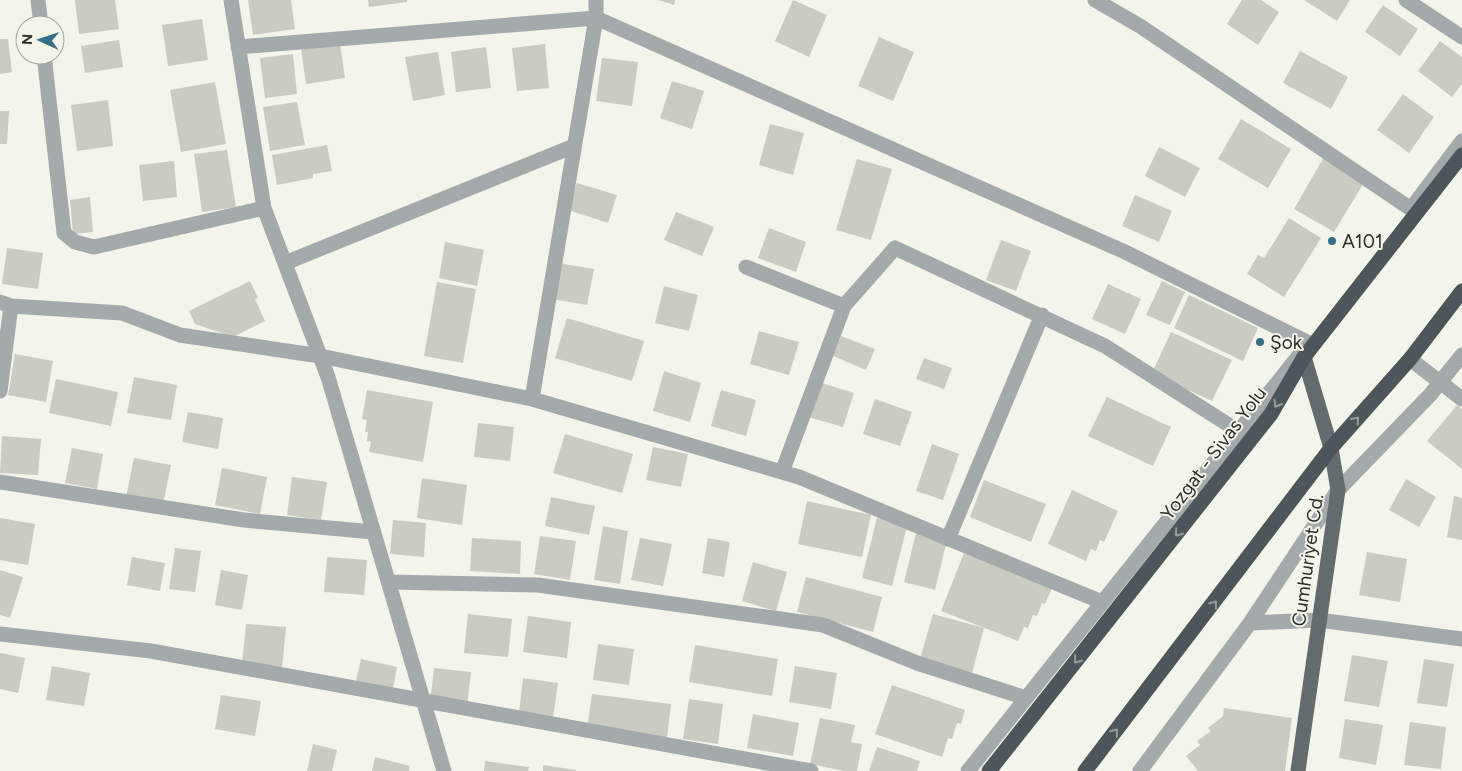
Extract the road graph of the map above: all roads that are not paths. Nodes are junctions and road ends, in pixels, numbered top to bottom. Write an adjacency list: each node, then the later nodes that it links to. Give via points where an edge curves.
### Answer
1 (38, 0): 6 (street)
2 (231, 0): 9 (street)
3 (596, 0): 7 (street)
4 (1095, 0): 15 (street, via 1140,26)
5 (1406, 0): 8 (street)
6 (40, 15)
7 (596, 18): 9 (street); 12 (street); 22 (street, via 1123,251)
8 (1462, 37)
9 (238, 47): 14 (street)
10 (45, 65): 14 (street, via 64,233 75,242 94,247)
11 (1462, 141): 15 (street)
12 (574, 146): 16 (street); 28 (street)
13 (1462, 155): 22 (highway, Yozgat - Sivas Yolu)
14 (264, 208): 16 (street)
15 (1411, 209): 22 (street)
16 (285, 263): 24 (street)
17 (746, 266): 20 (street)
18 (1462, 291): 25 (highway)
19 (5, 304): 24 (street, via 122,313 180,335); 27 (street)
20 (844, 306): 21 (street, via 895,248); 32 (street)
21 (1042, 315): 30 (street, via 1105,346); 36 (street)
22 (1306, 350): 30 (highway, Yozgat - Sivas Yolu, via 1271,414); 31 (main road, Cumhuriyet Cd.)
23 (1462, 355): 26 (street)
24 (320, 356): 28 (street); 35 (street)
25 (1410, 359): 26 (street); 31 (highway, one-way to 25)
26 (1440, 382): 29 (street); 34 (street)
27 (0, 391)
28 (532, 399): 32 (street)
29 (1462, 399)
30 (1245, 435): 38 (street); 48 (highway, Yozgat - Sivas Yolu, one-way to 48)
31 (1331, 448): 34 (main road, Cumhuriyet Cd.); 49 (highway, one-way to 31)
32 (782, 472): 36 (street)
33 (0, 482): 35 (street, via 244,520)
34 (1338, 490): 39 (main road, Cumhuriyet Cd.); 40 (street)
35 (373, 532): 37 (street)
36 (948, 539): 38 (street)
37 (388, 582): 43 (street, via 538,585 823,625 917,663); 44 (street)
38 (1102, 602): 43 (street)
39 (1319, 620): 40 (street); 42 (street); 51 (main road, Cumhuriyet Cd.)
40 (1250, 623): 50 (street)
41 (0, 634): 44 (street, via 151,651)
42 (1462, 639)
43 (1026, 698): 47 (street)
44 (424, 702): 45 (street); 46 (street)
45 (444, 771)
46 (811, 771)
47 (968, 771)
48 (989, 771)
49 (1085, 771)
50 (1140, 771)
51 (1298, 771)

